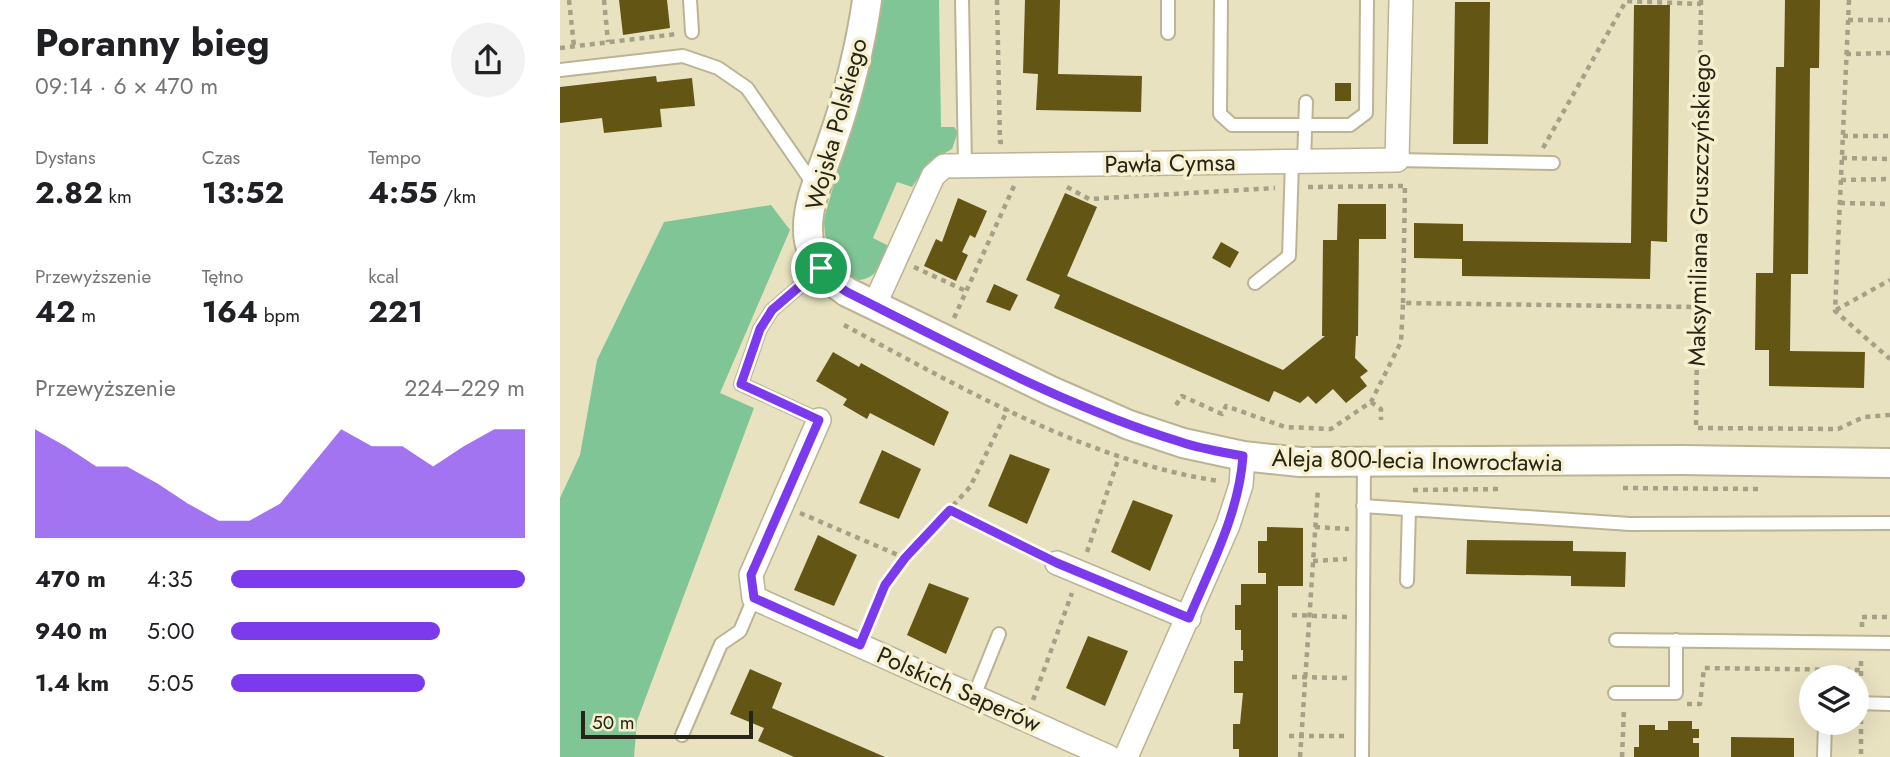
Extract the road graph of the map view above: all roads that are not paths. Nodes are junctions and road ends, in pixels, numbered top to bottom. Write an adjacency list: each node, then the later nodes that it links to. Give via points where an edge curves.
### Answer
1 (690, 0): 8 (lane)
2 (867, 0): 17 (street, Wojska Polskiego, via 834,138)
3 (962, 0): 16 (lane)
4 (1168, 0): 9 (lane)
5 (1221, 0): 12 (lane, via 1220,114 1232,125)
6 (1367, 0): 12 (lane, via 1366,113 1350,125)
7 (1401, 0): 13 (street)
8 (692, 32)
9 (1168, 33)
10 (560, 70): 17 (lane, via 683,56 718,68 747,88)
11 (1306, 102): 12 (lane)
12 (1306, 125): 14 (lane)
13 (1397, 160): 14 (street, Pawła Cymsa); 15 (lane, Pawła Cymsa)
14 (1298, 162): 16 (street, Pawła Cymsa); 19 (lane, via 1291,187 1289,256)
15 (1553, 163)
16 (965, 164): 20 (street, Pawła Cymsa, via 944,166 933,176)
17 (817, 188): 18 (street, Wojska Polskiego, via 808,230 812,253)
18 (821, 268): 20 (street, Aleja 800-lecia Inowrocławia, via 833,283); 21 (lane, via 772,310 760,329 741,384)
19 (1255, 283)
20 (874, 306): 22 (street, Aleja 800-lecia Inowrocławia, via 1129,425)
21 (819, 420): 30 (street, via 751,575)
22 (1243, 456): 23 (street, Aleja 800-lecia Inowrocławia); 31 (street, via 1241,485 1228,525)
23 (1364, 463): 24 (street, Aleja 800-lecia Inowrocławia); 25 (lane)
24 (1890, 463)
25 (1363, 506): 26 (lane); 44 (lane)
26 (1409, 509): 27 (lane, via 1630,524); 29 (lane)
27 (1890, 523)
28 (1057, 563): 31 (street)
29 (1408, 581)
30 (754, 598): 37 (street, Polskich Saperów); 40 (lane, via 740,631 721,644)
31 (1189, 618): 43 (street)
32 (999, 634): 37 (lane)
33 (1616, 640): 34 (lane)
34 (1676, 640): 35 (lane); 36 (lane, via 1676,693)
35 (1890, 643)
36 (1620, 693)
37 (974, 696): 42 (street, Polskich Saperów)
38 (1869, 703): 39 (lane)
39 (1890, 704)
40 (681, 734)
41 (1825, 735): 45 (lane)
42 (1109, 757)
43 (1125, 757)
44 (1362, 757)
45 (1824, 757)

